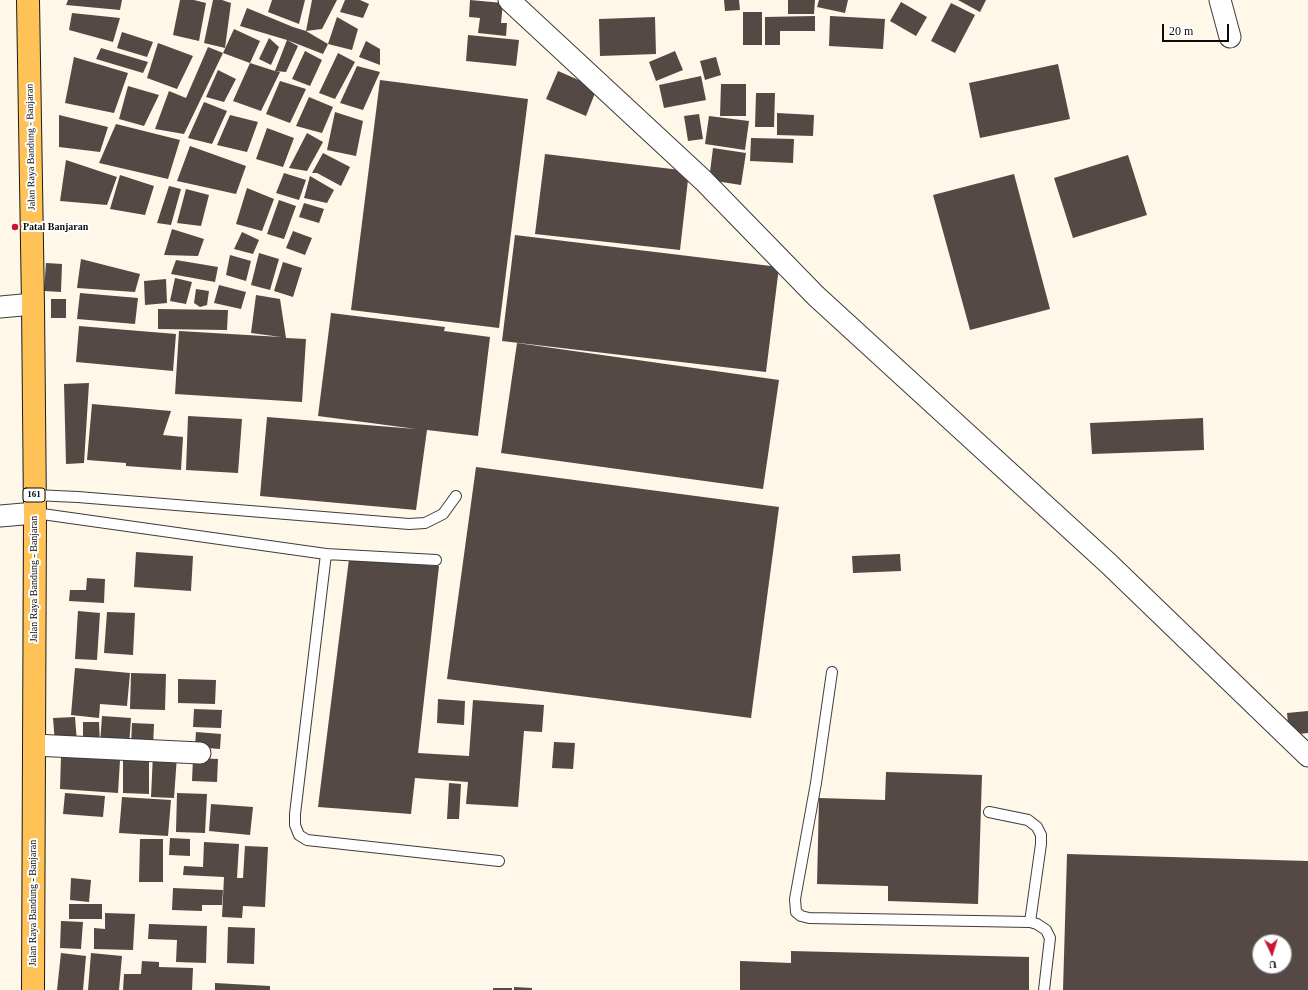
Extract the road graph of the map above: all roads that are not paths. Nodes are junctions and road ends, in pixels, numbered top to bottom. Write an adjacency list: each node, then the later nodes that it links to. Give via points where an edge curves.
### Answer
1 (28, 0): 5 (main road, Jalan Raya Bandung - Banjaran / 161)
2 (509, 0): 15 (street, via 704,180 816,296 1109,564)
3 (1220, 0): 4 (street)
4 (1230, 37)
5 (33, 304): 6 (street); 8 (main road, Jalan Raya Bandung - Banjaran / 161)
6 (0, 307)
7 (456, 496): 8 (lane, via 443,514 425,523 409,524 78,497)
8 (34, 504): 9 (street); 10 (lane); 13 (main road, Jalan Raya Bandung - Banjaran / 161)
9 (0, 516)
10 (326, 554): 11 (lane); 17 (lane, via 295,814 298,835 307,840)
11 (436, 560)
12 (832, 672): 18 (lane, via 795,899 796,912 809,918)
13 (34, 745): 14 (street); 19 (main road, Jalan Raya Bandung - Banjaran / 161)
14 (200, 753)
15 (1308, 756)
16 (989, 812): 18 (lane, via 1028,820 1037,827 1041,844)
17 (499, 861)
18 (1030, 922): 20 (lane, via 1046,930 1050,938)
19 (33, 990)
20 (1044, 990)

